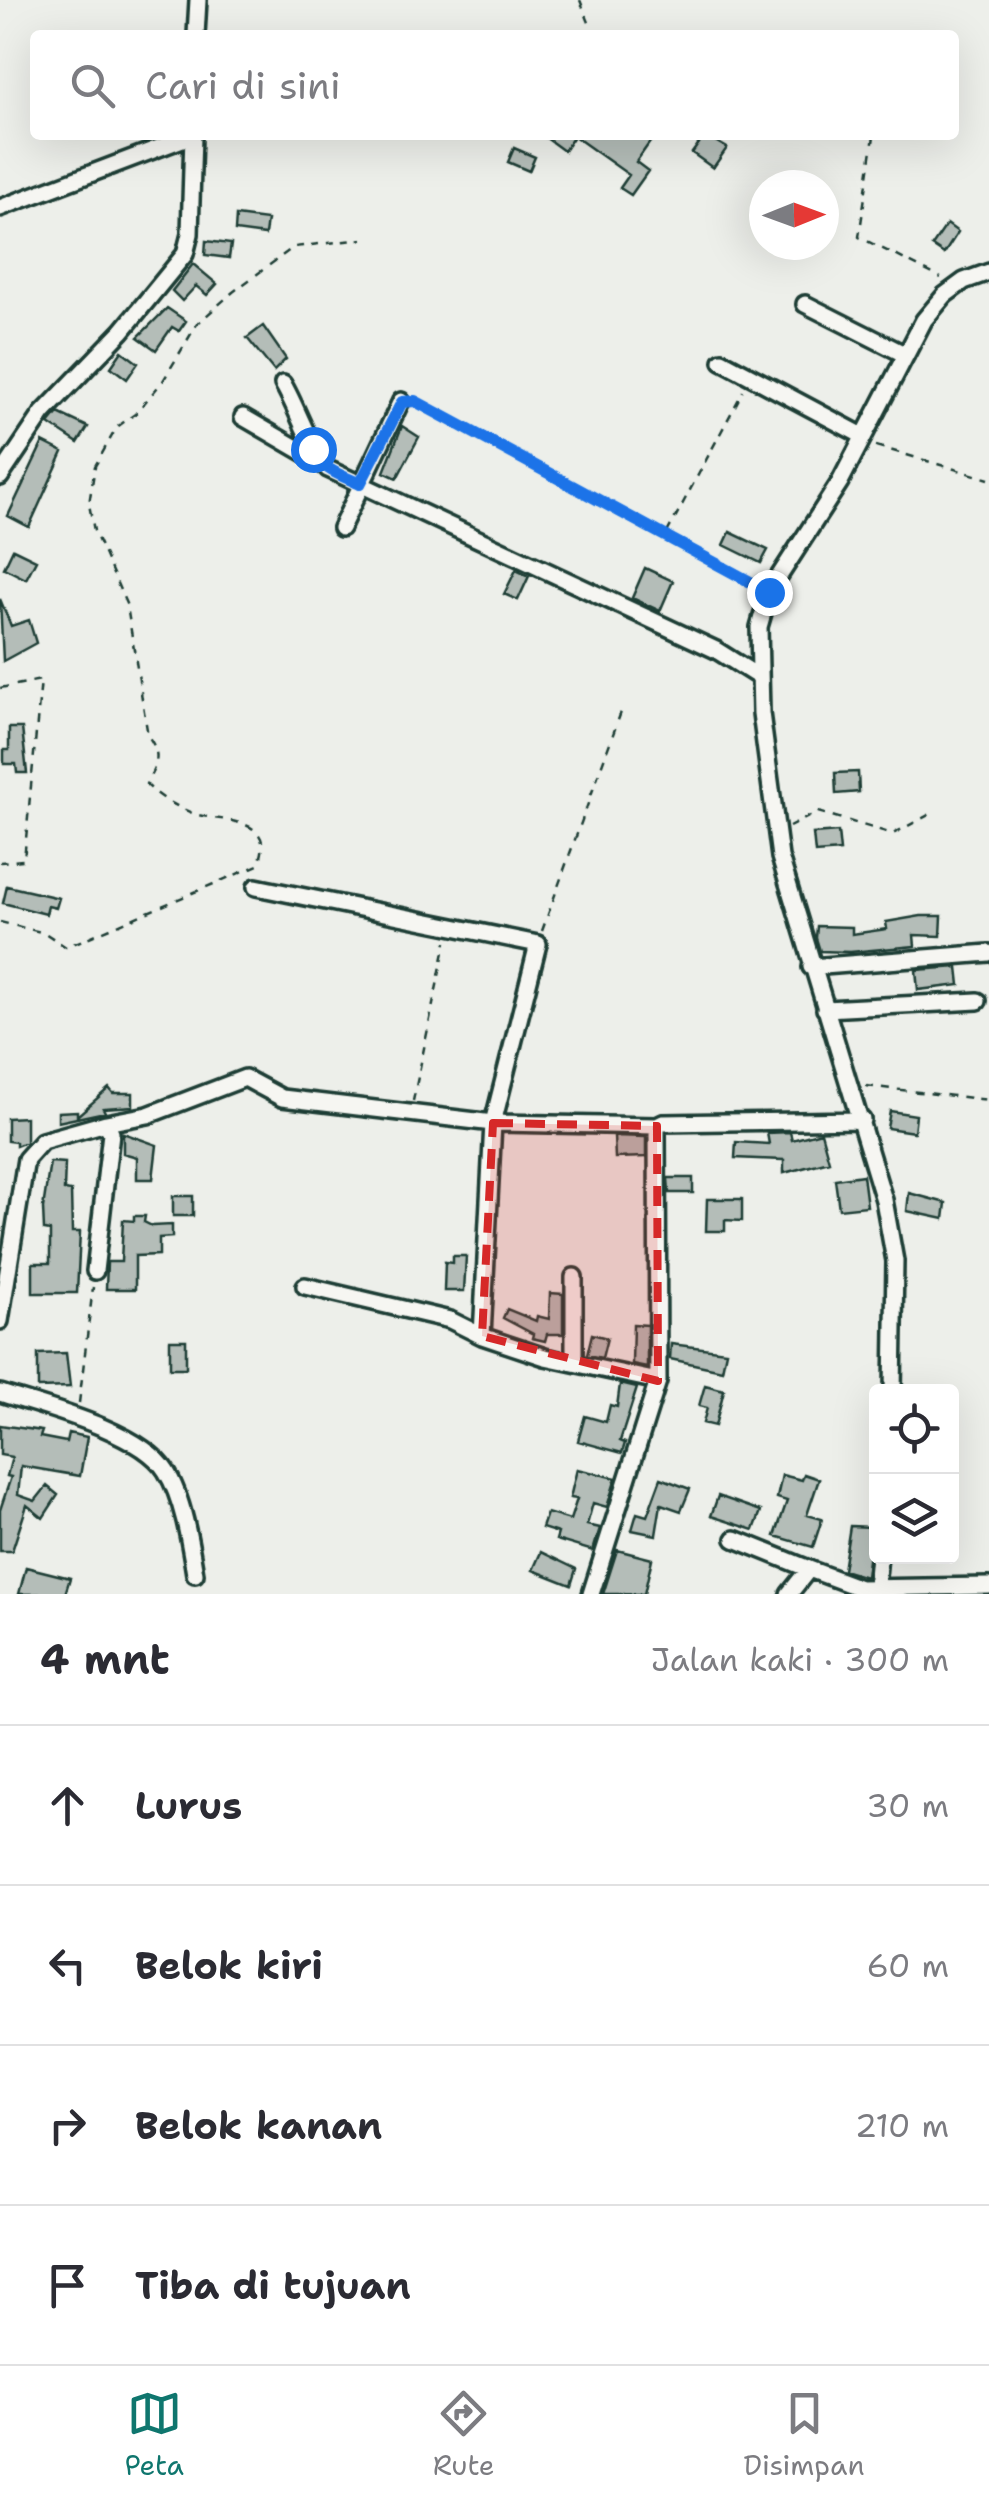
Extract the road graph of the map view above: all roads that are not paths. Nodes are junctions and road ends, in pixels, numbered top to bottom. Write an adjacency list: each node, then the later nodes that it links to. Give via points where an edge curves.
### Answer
1 (198, 0): 2 (street)
2 (196, 30)
3 (181, 140): 5 (street)
4 (194, 140): 15 (street, via 185,254)
5 (0, 208)
6 (989, 272): 8 (street, via 933,306)
7 (805, 304): 8 (street)
8 (906, 355): 13 (street)
9 (722, 361): 13 (street)
10 (283, 384): 14 (street)
11 (402, 402): 16 (street)
12 (242, 418): 14 (street)
13 (862, 439): 18 (street, via 769,592 759,627)
14 (317, 460): 16 (street)
15 (2, 466)
16 (360, 484): 17 (street); 18 (street)
17 (340, 528)
18 (760, 676): 21 (street, via 776,832)
19 (256, 887): 25 (street, via 538,944)
20 (989, 953): 21 (street)
21 (811, 967): 23 (street)
22 (978, 1001): 23 (street)
23 (825, 1009): 24 (street)
24 (862, 1120): 27 (street); 35 (street, via 895,1261)
25 (494, 1123): 26 (street, via 282,1098 245,1078 189,1102); 27 (street); 32 (street)
26 (106, 1124): 28 (street, via 111,1133); 31 (street, via 42,1142 26,1159)
27 (657, 1126): 34 (street)
28 (95, 1271)
29 (574, 1277): 33 (street)
30 (304, 1286): 32 (street, via 450,1320)
31 (0, 1322)
32 (482, 1336): 33 (street)
33 (574, 1362): 34 (street)
34 (658, 1381): 43 (street)
35 (893, 1384)
36 (0, 1393): 40 (street, via 77,1418 139,1446 164,1467)
37 (735, 1540): 39 (street)
38 (878, 1564): 42 (street)
39 (809, 1569): 42 (street); 44 (street)
40 (195, 1574)
41 (989, 1586): 42 (street)
42 (876, 1588)
43 (591, 1594)
44 (789, 1594)

